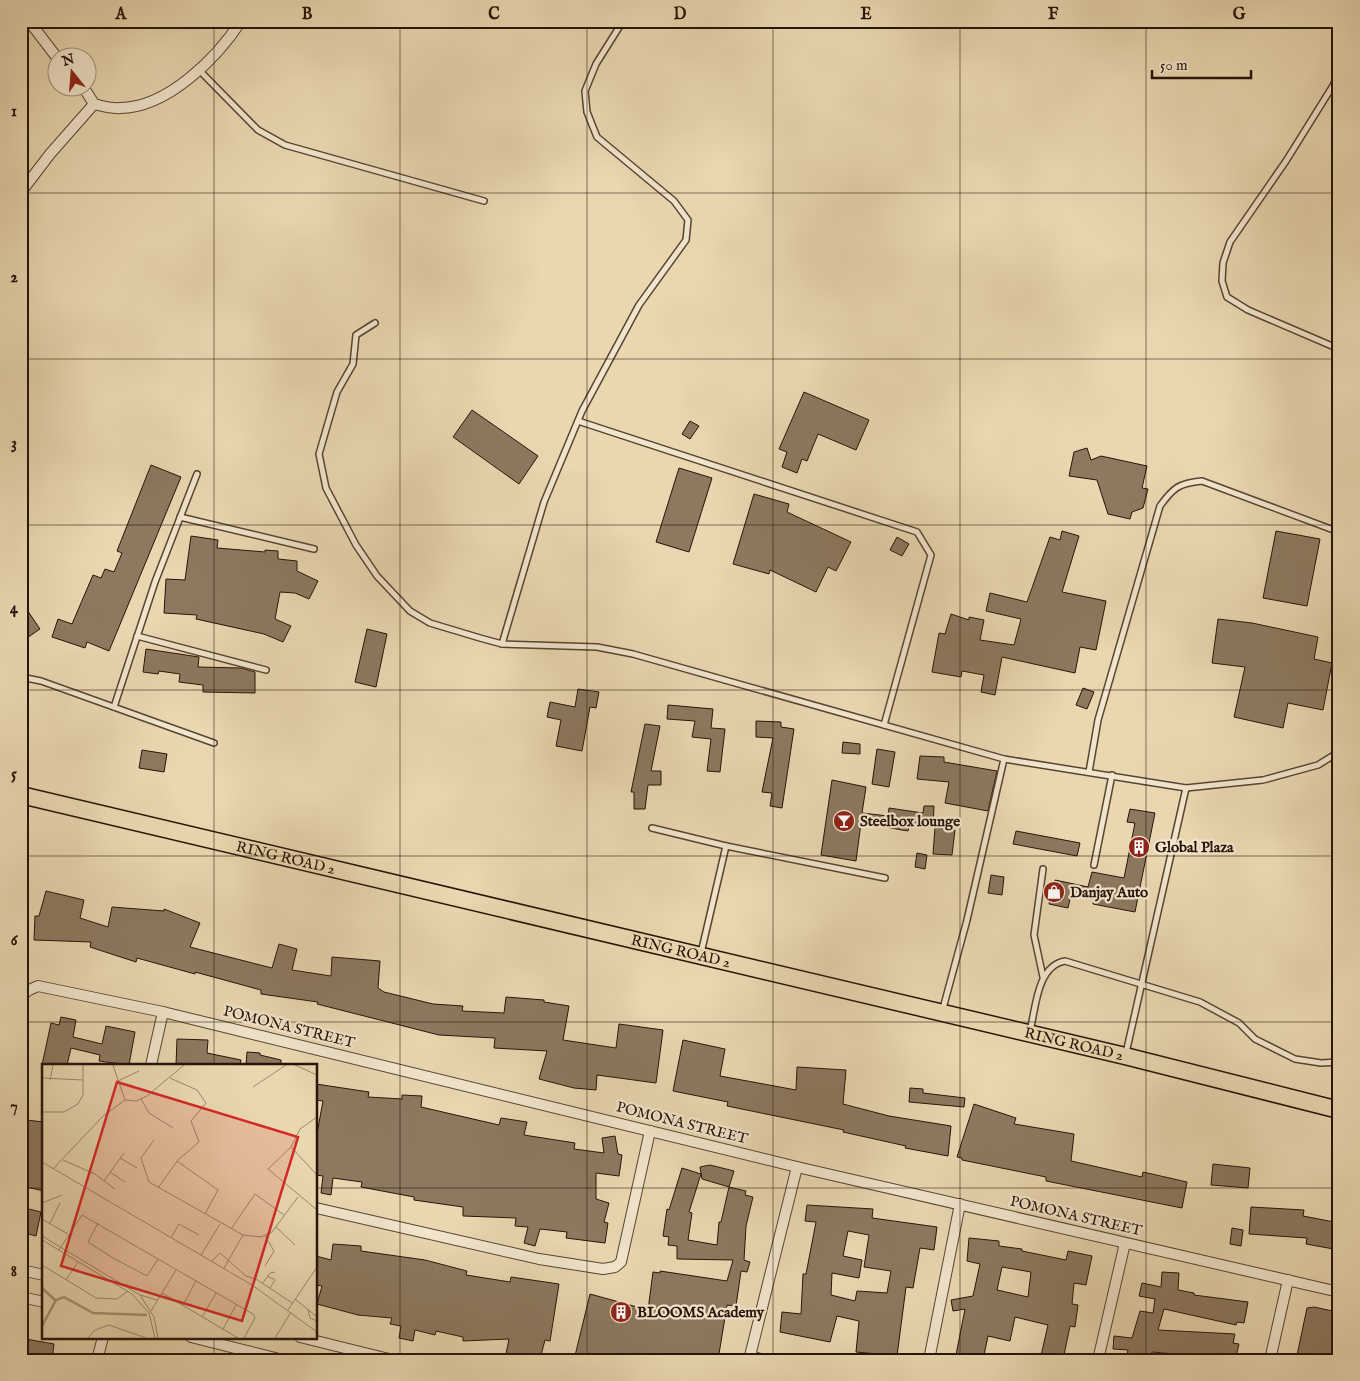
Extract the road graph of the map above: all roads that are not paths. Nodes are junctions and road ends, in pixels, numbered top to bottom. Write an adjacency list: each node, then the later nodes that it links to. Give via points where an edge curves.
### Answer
1 (29, 21): 4 (street)
2 (241, 21): 6 (street, via 216,53)
3 (623, 21): 14 (lane, via 596,64 585,91 587,112 597,136 674,201 688,220 686,240 639,305)
4 (50, 48)
5 (1339, 66): 7 (lane)
6 (198, 68): 9 (street, via 173,92 147,103 120,108); 11 (lane, via 258,130 285,145)
7 (1336, 85): 13 (lane, via 1230,242 1223,263 1222,281 1228,297 1248,310)
8 (90, 98): 9 (street)
9 (94, 104): 10 (street)
10 (21, 192)
11 (484, 201)
12 (375, 323): 20 (lane, via 356,336 353,364 337,392 322,439 319,454 326,488 367,563 410,611 430,623)
13 (1339, 350)
14 (578, 421): 20 (lane, via 544,502); 24 (lane, via 918,532 931,555)
15 (197, 474): 16 (lane)
16 (180, 518): 18 (lane); 19 (lane)
17 (1339, 532): 28 (lane, via 1202,481 1184,483 1170,492 1157,515 1098,720)
18 (314, 549)
19 (137, 636): 21 (lane); 23 (lane)
20 (502, 644): 24 (lane, via 597,647 634,654)
21 (266, 670)
22 (21, 678): 23 (lane, via 41,681)
23 (114, 707): 25 (lane)
24 (884, 725): 27 (lane)
25 (214, 743)
26 (1339, 752): 30 (lane, via 1318,765 1263,780)
27 (1004, 760): 28 (lane); 42 (lane)
28 (1089, 772): 29 (lane)
29 (1112, 776): 30 (lane); 34 (lane)
30 (1186, 788): 39 (lane)
31 (21, 795): 37 (main road, RING ROAD 2)
32 (652, 828): 33 (lane)
33 (726, 846): 36 (lane); 37 (lane)
34 (1094, 864)
35 (1043, 869): 38 (lane, via 1034,936)
36 (884, 878)
37 (700, 956): 42 (main road, RING ROAD 2)
38 (1043, 977): 39 (lane, via 1057,963 1066,961); 43 (lane)
39 (1142, 984): 44 (lane); 45 (lane, via 1200,1002 1239,1023 1255,1039 1295,1060)
40 (21, 996): 41 (street, POMONA STREET, via 38,986)
41 (163, 1012): 46 (street); 48 (street, POMONA STREET)
42 (942, 1013): 43 (main road, RING ROAD 2)
43 (1029, 1034): 44 (main road, RING ROAD 2)
44 (1125, 1056): 47 (main road, RING ROAD 2)
45 (1339, 1062)
46 (151, 1064)
47 (1339, 1110)
48 (650, 1131): 49 (street, POMONA STREET); 51 (street, via 621,1262 610,1268 539,1259)
49 (797, 1167): 50 (street, POMONA STREET); 62 (street)
50 (960, 1204): 52 (street, POMONA STREET); 67 (street)
51 (318, 1208)
52 (1125, 1243): 55 (street, POMONA STREET); 68 (street)
53 (21, 1270): 54 (street)
54 (42, 1275)
55 (1288, 1280): 56 (street, POMONA STREET); 69 (street)
56 (1339, 1292)
57 (21, 1297): 58 (street)
58 (42, 1302)
59 (103, 1338): 63 (street)
60 (195, 1338): 64 (street)
61 (304, 1338): 65 (street)
62 (749, 1358): 66 (street)
63 (97, 1360)
64 (283, 1360)
65 (393, 1360)
66 (764, 1360)
67 (929, 1360)
68 (1098, 1360)
69 (1270, 1360)

